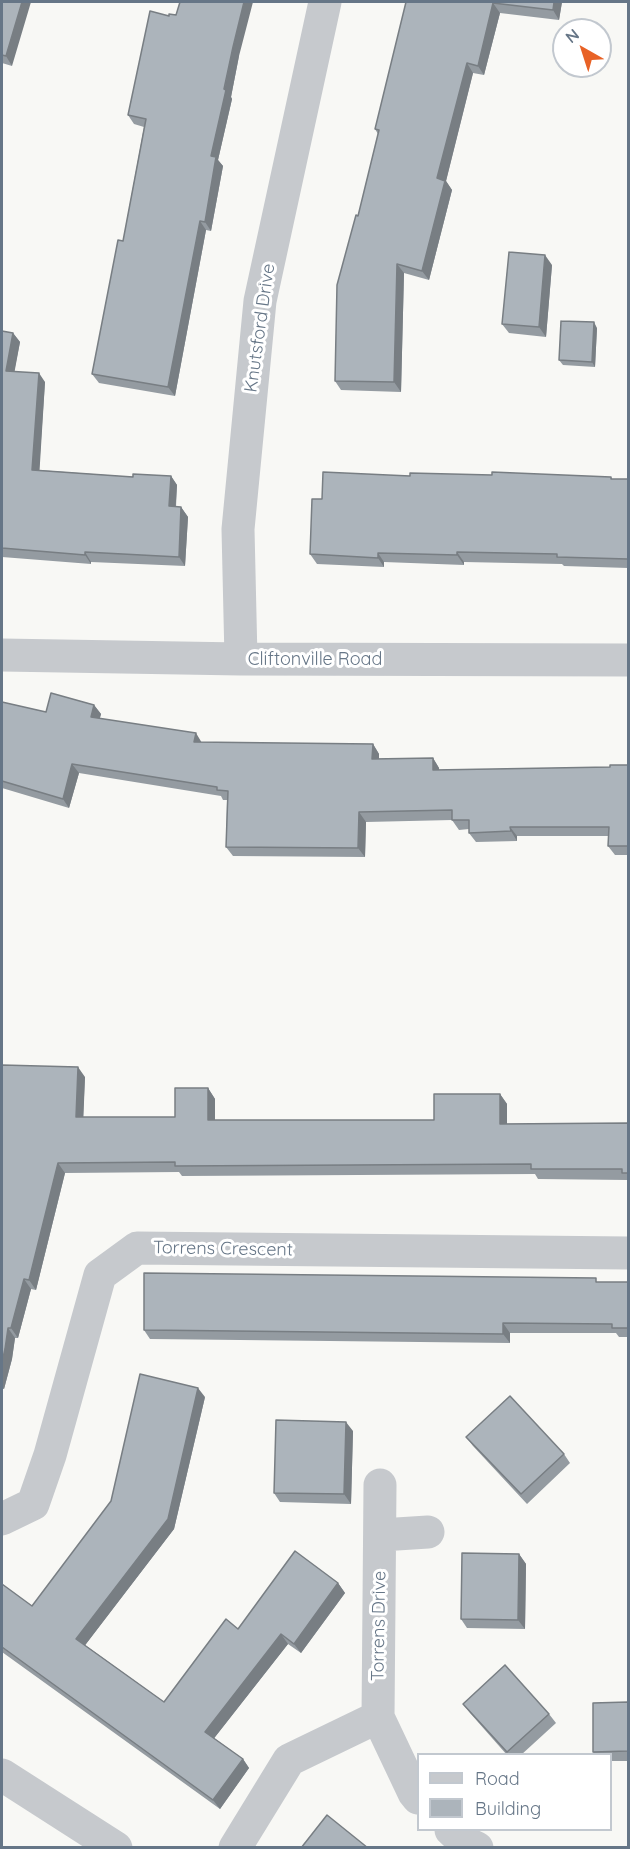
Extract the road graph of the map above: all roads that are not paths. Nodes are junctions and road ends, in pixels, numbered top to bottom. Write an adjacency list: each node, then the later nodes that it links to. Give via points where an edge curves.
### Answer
1 (325, 2): 3 (street, Knutsford Drive, via 260,301 238,529)
2 (2, 655): 3 (street, Cliftonville Road)
3 (241, 659): 4 (street, Cliftonville Road)
4 (628, 660)
5 (628, 1253): 7 (street, Torrens Crescent, via 137,1248 100,1275 33,1504)
6 (380, 1485): 9 (street, Torrens Drive)
7 (2, 1519)
8 (428, 1532): 9 (street)
9 (381, 1534): 10 (street, Torrens Drive)
10 (378, 1717): 12 (street, Torrens Drive); 15 (street, via 289,1760)
11 (2, 1775): 14 (street)
12 (417, 1797)
13 (452, 1831): 16 (street)
14 (117, 1848)
15 (235, 1848)
16 (477, 1848)

